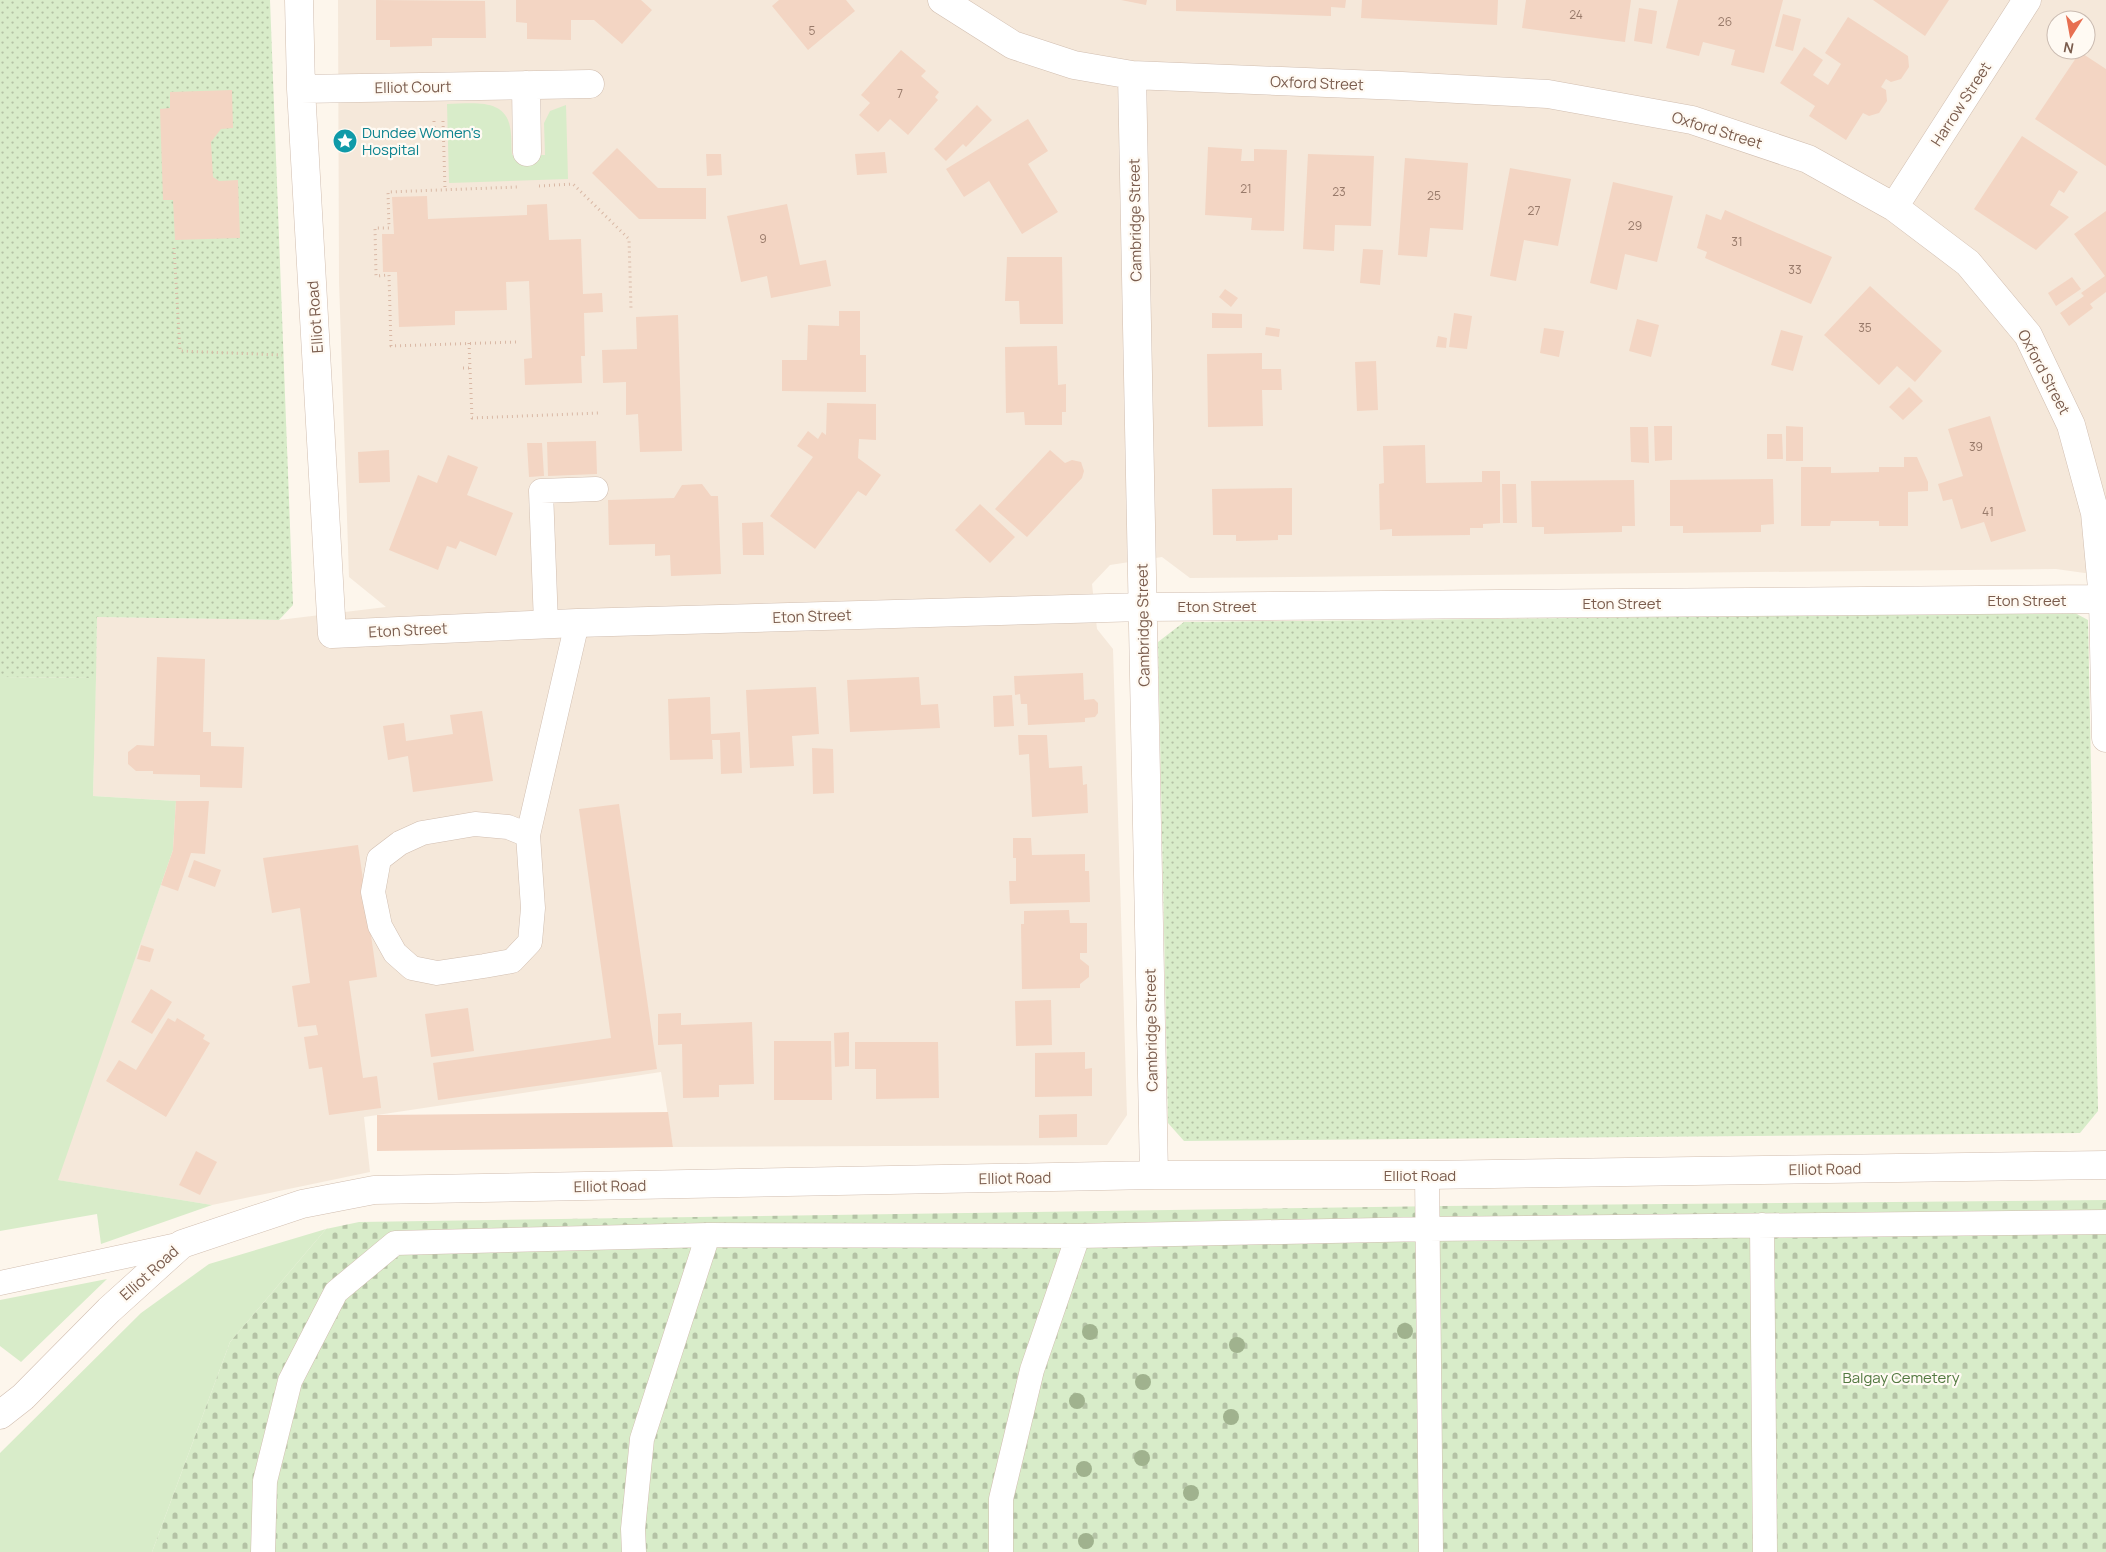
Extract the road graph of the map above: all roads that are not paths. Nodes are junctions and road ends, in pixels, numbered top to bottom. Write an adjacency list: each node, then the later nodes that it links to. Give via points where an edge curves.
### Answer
1 (299, 0): 7 (street, Elliot Road)
2 (942, 0): 4 (street, Oxford Street, via 1013,45 1074,65)
3 (2027, 0): 9 (street, Harrow Street)
4 (1132, 75): 9 (street, Oxford Street, via 1548,94 1692,120 1808,159); 12 (street, Cambridge Street)
5 (590, 84): 6 (street, Elliot Court)
6 (526, 85): 7 (street, Elliot Court); 8 (street)
7 (301, 89): 15 (street, Elliot Road)
8 (527, 152)
9 (1894, 207): 11 (street, Oxford Street, via 1968,263 2028,335 2071,425 2095,513)
10 (596, 489): 14 (lane, via 541,491)
11 (2103, 599): 12 (street, Eton Street); 16 (street, Oxford Street)
12 (1143, 607): 13 (street, Eton Street); 19 (street, Cambridge Street)
13 (577, 623): 14 (street, Eton Street); 17 (lane)
14 (546, 624): 15 (street, Eton Street)
15 (332, 634)
16 (2106, 738)
17 (528, 835): 17 (lane, via 508,827 475,824 422,833 400,843 379,859 373,892 380,926 395,953 412,968 437,973 512,961 530,942 533,908)
18 (2106, 1165): 20 (street, Elliot Road)
19 (1154, 1175): 20 (street, Elliot Road); 26 (street, Elliot Road, via 374,1190 302,1204)
20 (1427, 1175): 23 (lane)
21 (2106, 1222): 22 (lane)
22 (1762, 1225): 23 (lane); 33 (lane)
23 (1428, 1229): 25 (lane); 32 (lane)
24 (708, 1235): 25 (lane); 29 (lane, via 395,1243 336,1292 290,1381 265,1481); 30 (lane, via 642,1440 633,1529)
25 (1078, 1236): 31 (lane, via 1030,1379 1001,1499)
26 (182, 1244): 27 (lane); 28 (street, Elliot Road, via 109,1310 24,1397)
27 (0, 1283)
28 (0, 1415)
29 (263, 1552)
30 (634, 1552)
31 (1002, 1552)
32 (1430, 1552)
33 (1765, 1552)

